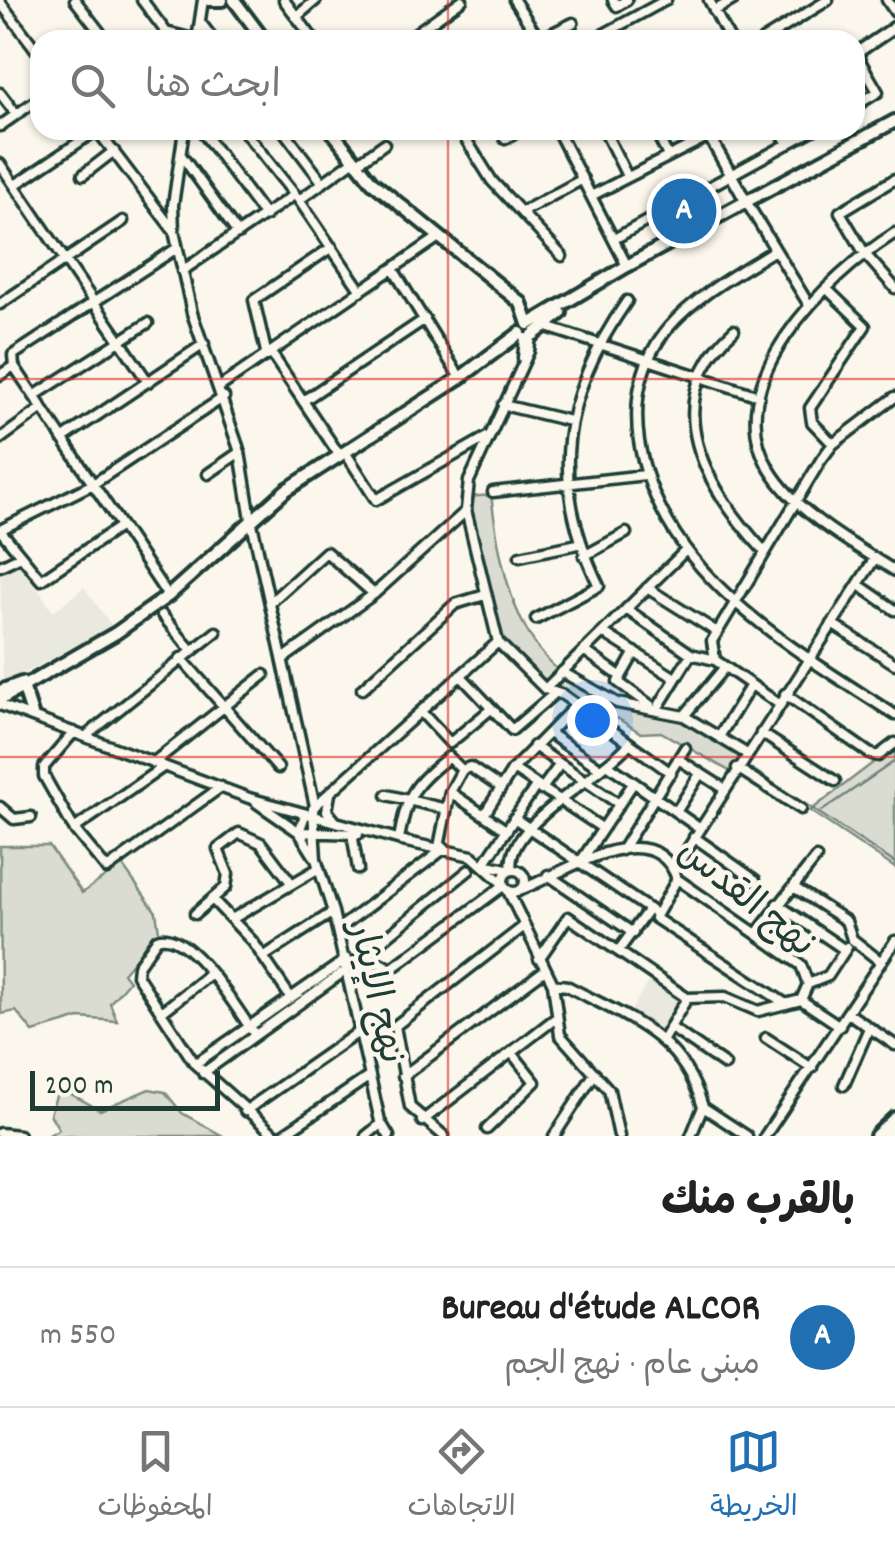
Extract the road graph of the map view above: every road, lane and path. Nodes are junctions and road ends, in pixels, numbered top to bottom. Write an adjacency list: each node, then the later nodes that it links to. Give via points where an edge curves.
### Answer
1 (76, 0): 23 (street)
2 (142, 0): 24 (street)
3 (284, 0): 19 (street)
4 (316, 0): 19 (street)
5 (462, 0): 29 (street)
6 (514, 0): 30 (street)
7 (628, 0): 16 (street)
8 (666, 0): 32 (street)
9 (708, 0): 17 (street)
10 (733, 0): 17 (street)
11 (888, 0): 18 (street)
12 (213, 1): 15 (main road); 20 (street)
13 (824, 1): 34 (street)
14 (0, 2): 35 (street)
15 (236, 3): 27 (main road)
16 (615, 3)
17 (714, 11): 33 (street)
18 (895, 12)
19 (296, 17): 28 (street)
20 (201, 20): 25 (street); 26 (street)
21 (574, 24): 31 (street)
22 (895, 26): 36 (street)
23 (98, 30)
24 (164, 30)
25 (199, 30)
26 (208, 30)
27 (256, 30)
28 (306, 30)
29 (420, 30)
30 (533, 30)
31 (566, 30)
32 (610, 30)
33 (724, 30)
34 (779, 30)
35 (30, 42)
36 (865, 47)
37 (865, 71): 39 (street, via 878,92)
38 (0, 93): 41 (street)
39 (865, 100)
40 (30, 105): 41 (street)
41 (16, 114): 43 (street)
42 (895, 121): 44 (main road)
43 (0, 126)
44 (865, 138)
45 (82, 140): 75 (street)
46 (105, 140): 64 (street)
47 (177, 140): 65 (street)
48 (183, 140): 65 (street)
49 (208, 140): 80 (street)
50 (251, 140): 77 (street)
51 (291, 140): 74 (street)
52 (338, 140): 67 (main road)
53 (466, 140): 79 (street)
54 (562, 140): 72 (street)
55 (609, 140): 71 (street)
56 (659, 140): 66 (street)
57 (696, 140): 66 (street)
58 (712, 140): 69 (street)
59 (786, 140): 63 (street)
60 (795, 140): 63 (street)
61 (861, 140): 78 (main road)
62 (384, 144): 67 (street)
63 (788, 144): 69 (street)
64 (114, 151): 70 (street); 82 (street)
65 (181, 151): 82 (street); 84 (street)
66 (668, 156): 71 (street)
67 (354, 163): 74 (street); 85 (main road)
68 (0, 164): 75 (street)
69 (732, 174): 78 (street); 86 (street)
70 (82, 175)
71 (627, 176): 76 (street)
72 (583, 179): 76 (street); 79 (street)
73 (895, 179): 90 (street, via 840,212)
74 (323, 183): 77 (street)
75 (15, 185): 92 (street)
76 (592, 196): 86 (street)
77 (296, 197): 80 (street); 87 (street)
78 (747, 203): 89 (street); 93 (main road)
79 (522, 212): 91 (street)
80 (265, 216): 84 (street)
81 (123, 222): 92 (street)
82 (174, 231): 88 (street)
83 (895, 233): 90 (street)
84 (238, 234): 95 (street)
85 (439, 237): 94 (street); 99 (main road)
86 (614, 240): 93 (street)
87 (332, 247): 98 (street); 115 (street, via 254,300)
88 (177, 248): 95 (street); 100 (street)
89 (773, 251): 104 (street); 116 (street, via 684,312)
90 (866, 254): 96 (street); 97 (street)
91 (562, 256)
92 (66, 260): 100 (street); 102 (street)
93 (627, 266): 103 (main road)
94 (393, 269): 98 (street); 107 (street)
95 (182, 271): 113 (street)
96 (895, 288)
97 (827, 289): 104 (street); 134 (street, via 864,322 810,408 812,422)
98 (360, 291): 115 (street)
99 (517, 300): 105 (main road); 111 (main road)
100 (93, 301): 112 (street); 117 (street, via 13,355)
101 (627, 301): 114 (street)
102 (0, 304)
103 (568, 305): 106 (main road); 109 (main road)
104 (809, 305): 124 (street, via 778,350)
105 (527, 311): 106 (main road); 111 (main road)
106 (552, 314): 111 (main road)
107 (425, 319): 120 (street); 127 (street)
108 (148, 323): 112 (street)
109 (546, 327): 111 (main road); 114 (street)
110 (734, 330): 119 (street, via 713,348)
111 (526, 332): 120 (main road); 128 (street, via 522,363)
112 (120, 342): 121 (street); 123 (street)
113 (204, 344): 121 (street); 122 (street)
114 (597, 344): 116 (street); 130 (street)
115 (269, 354): 122 (street); 127 (street)
116 (647, 362): 119 (street); 138 (street, via 636,408)
117 (14, 366): 118 (street); 123 (street)
118 (0, 375)
119 (698, 376): 124 (street); 150 (street, via 694,428 705,472)
120 (460, 378): 136 (main road)
121 (148, 382): 133 (street)
122 (221, 386): 125 (street)
123 (34, 396): 129 (street)
124 (759, 396): 142 (street, via 760,452)
125 (224, 397): 135 (street); 140 (street)
126 (895, 397): 134 (street)
127 (304, 401): 136 (street)
128 (503, 405): 130 (street); 131 (street)
129 (42, 409): 132 (street); 133 (street)
130 (570, 421): 139 (street)
131 (489, 436): 136 (street, via 376,500); 143 (street, via 466,488)
132 (0, 439)
133 (62, 439): 140 (street)
134 (833, 444): 142 (street)
135 (240, 452): 137 (street); 144 (street)
136 (342, 454): 144 (main road)
137 (208, 474)
138 (644, 474): 139 (street); 149 (street)
139 (567, 483): 141 (street); 148 (street)
140 (93, 484): 145 (street); 146 (street)
141 (492, 492)
142 (796, 502): 150 (street); 154 (street)
143 (466, 510): 159 (street); 160 (street)
144 (251, 520): 161 (main road); 163 (street)
145 (121, 526): 153 (street, via 46,579 36,578); 161 (street)
146 (0, 530): 153 (street)
147 (626, 533): 152 (street)
148 (578, 544): 151 (street); 152 (street)
149 (685, 551): 158 (street); 162 (street)
150 (764, 551): 162 (street)
151 (520, 556)
152 (584, 556): 167 (street, via 599,586)
153 (19, 558): 155 (street)
154 (875, 558): 156 (street); 157 (street)
155 (0, 566)
156 (895, 571)
157 (858, 585): 165 (street); 168 (street)
158 (647, 588): 164 (street); 171 (street)
159 (374, 594): 163 (street, via 326,552); 178 (street)
160 (485, 594): 172 (street); 191 (street, via 455,604)
161 (168, 596): 184 (main road)
162 (733, 600): 171 (street); 179 (street)
163 (272, 601): 178 (street)
164 (626, 609): 170 (street); 176 (street)
165 (895, 610)
166 (162, 616): 173 (street)
167 (536, 619)
168 (832, 624): 179 (street); 181 (street)
169 (216, 632): 173 (street)
170 (604, 632): 174 (street); 175 (street)
171 (717, 632): 180 (street, via 710,650)
172 (498, 642): 186 (street); 192 (street)
173 (191, 650): 177 (street)
174 (586, 651): 183 (street); 187 (street)
175 (636, 652): 187 (street); 188 (street)
176 (690, 654): 180 (street); 188 (street)
177 (181, 658): 197 (street); 208 (street)
178 (283, 658): 244 (street)
179 (809, 659): 194 (street); 204 (street)
180 (715, 660): 182 (street)
181 (895, 664)
182 (724, 668): 189 (street); 203 (street)
183 (562, 672): 192 (street); 199 (street, via 617,703)
184 (47, 675): 190 (main road); 195 (main road)
185 (264, 675): 197 (street)
186 (461, 676): 200 (street); 201 (street)
187 (620, 676): 199 (street, via 618,682)
188 (676, 678): 199 (street)
189 (752, 684): 196 (street); 209 (street)
190 (24, 689): 195 (main road); 202 (main road)
191 (362, 689)
192 (545, 689): 193 (street)
193 (554, 693): 198 (street); 200 (street, via 515,730)
194 (785, 694): 196 (street); 210 (street, via 874,755)
195 (0, 698): 202 (street)
196 (779, 704): 207 (street)
197 (224, 706): 216 (street); 219 (street)
198 (575, 706): 206 (street); 212 (street)
199 (656, 708): 203 (street)
200 (491, 710): 201 (street, via 450,743)
201 (420, 712): 233 (street)
202 (32, 714): 205 (street)
203 (684, 716): 209 (street)
204 (895, 716)
205 (74, 732): 208 (street); 252 (street, via 43,772)
206 (549, 733): 211 (street); 220 (street)
207 (762, 733): 214 (street); 227 (street)
208 (86, 736): 216 (street)
209 (719, 736): 214 (street)
210 (895, 743)
211 (534, 746): 217 (street); 223 (street)
212 (627, 746): 220 (street); 224 (street)
213 (685, 748): 215 (street)
214 (746, 754): 221 (street)
215 (678, 760): 224 (street); 225 (street)
216 (153, 763): 218 (street)
217 (560, 764): 226 (street); 231 (street)
218 (164, 767): 229 (street); 252 (street)
219 (278, 768)
220 (606, 768): 226 (street); 228 (street)
221 (738, 768): 232 (street); 243 (street)
222 (462, 770): 230 (street, via 470,767); 234 (street); 237 (street, via 449,756)
223 (513, 770): 230 (street); 231 (street)
224 (670, 773): 238 (street)
225 (700, 774): 232 (street); 245 (street)
226 (589, 782): 239 (street); 240 (street)
227 (835, 782)
228 (632, 785): 238 (street); 240 (street)
229 (221, 788): 236 (street); 252 (street, via 114,868 104,867)
230 (501, 788): 246 (street)
231 (539, 788): 239 (street); 248 (street)
232 (725, 789): 256 (street)
233 (332, 792): 244 (street); 249 (street, via 328,811)
234 (450, 792): 242 (street); 246 (street)
235 (387, 794): 237 (street)
236 (249, 798): 244 (street); 255 (street)
237 (407, 798): 242 (street); 259 (street)
238 (654, 798): 245 (street); 261 (street)
239 (562, 801): 250 (street); 251 (street)
240 (619, 804): 251 (street)
241 (0, 808): 247 (street, via 14,819)
242 (446, 808): 260 (street)
243 (802, 809)
244 (311, 812): 249 (street); 255 (street); 258 (street)
245 (676, 812): 256 (street)
246 (484, 814): 253 (street)
247 (31, 816)
248 (514, 818): 250 (street); 253 (street)
249 (339, 825): 259 (street)
250 (526, 826): 263 (street); 268 (street, via 511,856)
251 (602, 828): 263 (street)
252 (74, 829)
253 (506, 830): 265 (street)
254 (329, 831): 257 (street); 258 (street); 264 (street)
255 (299, 832): 258 (street); 264 (street)
256 (697, 832): 269 (street); 271 (street)
257 (352, 833): 259 (street); 266 (street)
258 (312, 834): 264 (street)
259 (401, 840): 260 (street)
260 (442, 848): 265 (street); 283 (street)
261 (622, 850): 263 (street, نهج القدس); 269 (street, نهج القدس, via 656,855)
262 (816, 858): 275 (street)
263 (580, 859): 270 (street, نهج القدس); 279 (street)
264 (317, 860): 272 (street); 278 (street, نهج الإيثار)
265 (484, 864): 268 (street); 273 (street)
266 (358, 869)
267 (468, 870): 290 (street)
268 (515, 871): 270 (street); 273 (street); 274 (street)
269 (675, 874): 279 (street); 285 (street, نهج القدس)
270 (544, 878): 274 (street, نهج القدس); 284 (street)
271 (756, 880)
272 (292, 884): 276 (street, via 261,843 239,833 218,850 229,877); 281 (street)
273 (504, 887): 274 (street, نهج القدس); 282 (street); 290 (street, via 391,970)
274 (522, 888)
275 (795, 888): 277 (street); 286 (street, via 846,921)
276 (214, 901): 280 (street); 281 (street)
277 (777, 904): 285 (street); 289 (street)
278 (333, 912): 283 (street, نهج الإيثار); 291 (street)
279 (652, 912): 284 (street); 303 (street)
280 (194, 914)
281 (232, 919): 291 (street)
282 (524, 928): 293 (street); 325 (street, via 398,1020 394,1032)
283 (337, 930): 292 (street, نهج الإيثار)
284 (632, 933): 288 (street)
285 (757, 933): 299 (street, نهج القدس, via 800,965)
286 (852, 940): 289 (street); 294 (street)
287 (895, 940): 294 (street)
288 (619, 950): 293 (street, via 567,917); 301 (street)
289 (845, 950): 299 (street, via 828,976)
290 (360, 955): 292 (street); 295 (street)
291 (263, 957): 300 (street)
292 (344, 959): 295 (street, نهج الإيثار); 300 (street)
293 (540, 959): 296 (street)
294 (881, 962): 306 (street)
295 (346, 970): 304 (street); 313 (street, نهج الإيثار)
296 (544, 970): 298 (street); 325 (street)
297 (210, 974): 305 (street); 305 (street, via 186,945 158,938 136,971); 308 (street)
298 (552, 984): 307 (street); 315 (street, via 568,986)
299 (808, 984): 302 (street, نهج القدس)
300 (290, 997): 304 (street); 308 (street)
301 (687, 998): 303 (street, via 725,997 758,1010); 310 (street)
302 (801, 1000): 303 (street); 309 (street)
303 (786, 1004)
304 (295, 1006): 314 (street)
305 (162, 1012): 319 (street)
306 (848, 1014): 309 (street); 311 (street)
307 (556, 1018): 318 (street); 323 (street, via 561,1037)
308 (248, 1025): 314 (street); 319 (street)
309 (840, 1026): 321 (street)
310 (670, 1027): 315 (street); 320 (street)
311 (869, 1028): 317 (street); 326 (street)
312 (895, 1028): 317 (street)
313 (360, 1031): 324 (street, نهج الإيثار); 328 (street)
314 (255, 1035): 322 (street)
315 (664, 1038): 327 (street)
316 (766, 1038): 321 (street)
317 (891, 1043)
318 (512, 1053): 330 (street); 332 (street, via 535,1082)
319 (195, 1064): 322 (street)
320 (726, 1066)
321 (812, 1068): 343 (street)
322 (203, 1073): 328 (street)
323 (595, 1074): 339 (street); 340 (street, via 610,1093)
324 (370, 1076): 331 (street, نهج الإيثار); 335 (street)
325 (403, 1076): 330 (street, via 410,1106)
326 (844, 1085)
327 (703, 1107): 341 (street); 342 (street)
328 (245, 1111): 335 (street)
329 (895, 1119): 344 (highway)
330 (422, 1121): 338 (street)
331 (381, 1124): 336 (street); 337 (street, نهج الإيثار)
332 (486, 1129)
333 (0, 1133): 334 (street)
334 (19, 1135)
335 (278, 1136)
336 (366, 1136)
337 (390, 1136)
338 (444, 1136)
339 (554, 1136)
340 (619, 1136)
341 (691, 1136)
342 (746, 1136)
343 (766, 1136)
344 (877, 1136)

